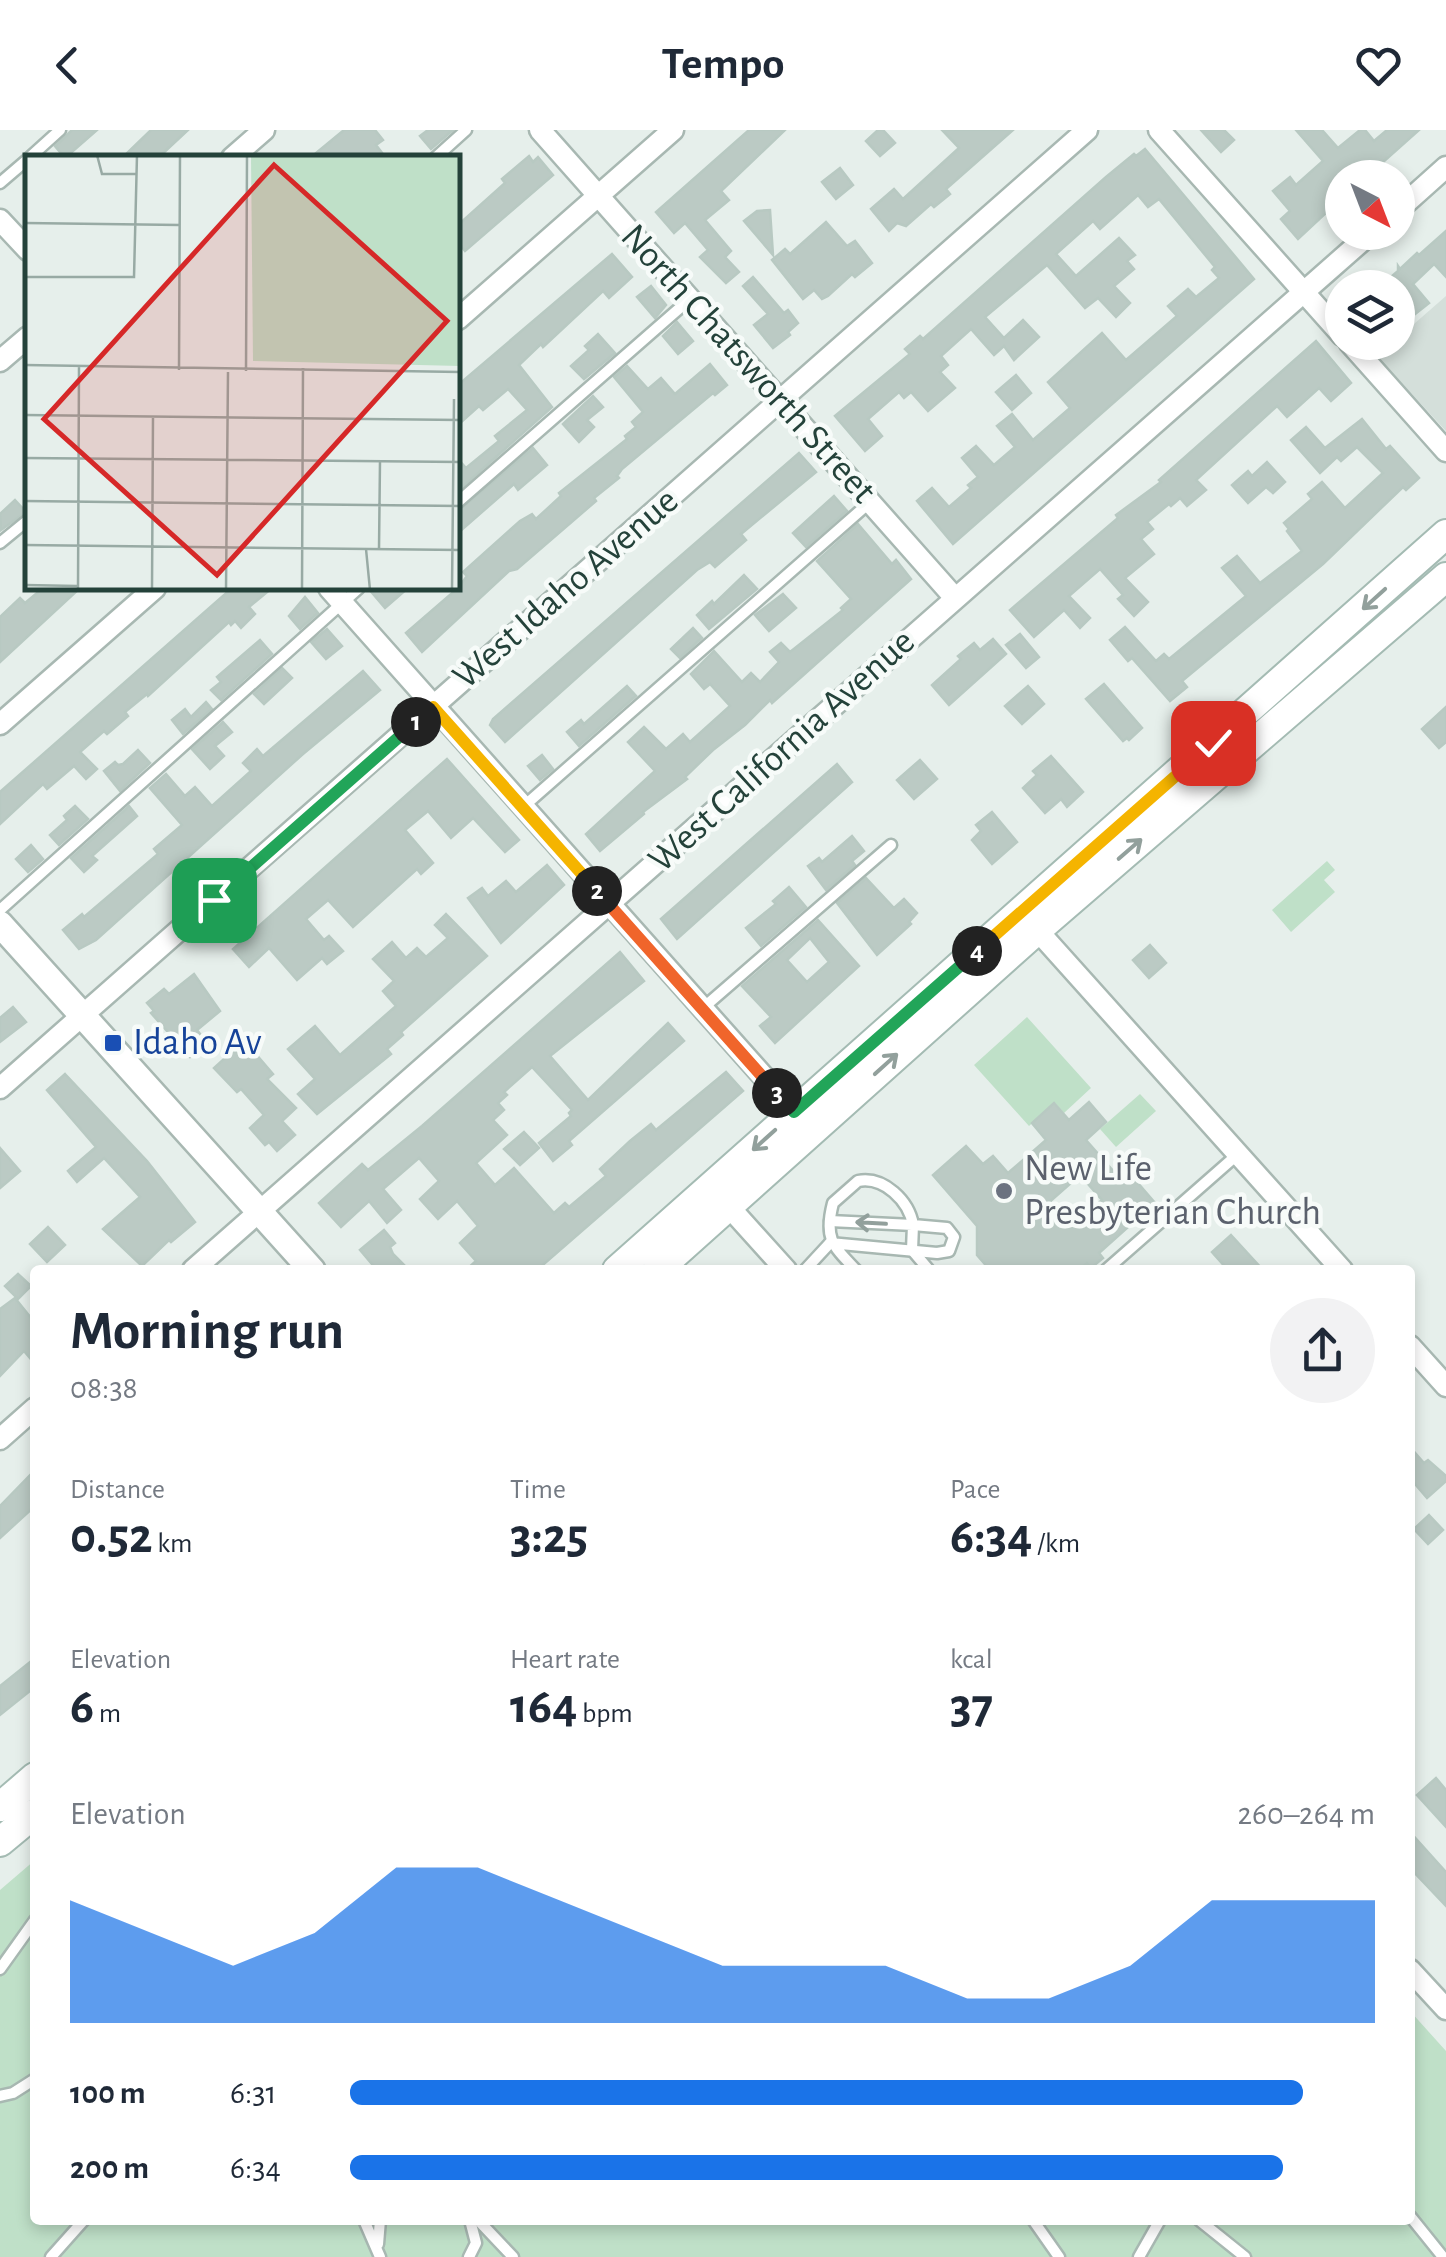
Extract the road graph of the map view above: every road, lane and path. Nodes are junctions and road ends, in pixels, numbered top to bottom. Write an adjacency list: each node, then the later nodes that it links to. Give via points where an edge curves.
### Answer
1 (60, 130): 8 (lane)
2 (264, 130): 9 (street)
3 (466, 130): 10 (lane)
4 (540, 130): 15 (street, North Chatsworth Street)
5 (673, 130): 15 (street)
6 (1087, 130): 26 (street, West Idaho Avenue)
7 (1159, 130): 19 (street)
8 (31, 155)
9 (235, 155)
10 (438, 155)
11 (25, 161): 13 (lane)
12 (1446, 166): 14 (street)
13 (0, 183)
14 (1415, 194)
15 (598, 196): 20 (street, North Chatsworth Street); 22 (street)
16 (0, 220): 17 (street)
17 (25, 247)
18 (1352, 250): 19 (street, West California Avenue)
19 (1304, 292): 21 (street); 36 (street, West California Avenue)
20 (691, 298): 26 (street, North Chatsworth Street); 28 (lane)
21 (1325, 316)
22 (460, 318)
23 (25, 340): 25 (street)
24 (1365, 360): 27 (street)
25 (0, 362)
26 (780, 401): 29 (street, North Chatsworth Street); 37 (street, West Idaho Avenue)
27 (1446, 451)
28 (460, 500)
29 (870, 502): 36 (street, North Chatsworth Street); 39 (lane)
30 (25, 523): 32 (lane)
31 (1446, 534): 43 (main road, one-way to 43)
32 (0, 544)
33 (1446, 577): 43 (main road, one-way to 33)
34 (152, 590): 38 (street)
35 (335, 595): 37 (street); 42 (lane)
36 (956, 598): 41 (street, West California Avenue)
37 (433, 707): 39 (street); 46 (street, West Idaho Avenue)
38 (0, 724)
39 (523, 807): 41 (street)
40 (891, 846): 45 (lane)
41 (610, 905): 45 (street); 51 (street, West California Avenue)
42 (0, 910)
43 (1029, 921): 48 (main road); 49 (street); 50 (main road, one-way to 43)
44 (0, 924): 46 (street)
45 (702, 1009): 48 (street)
46 (84, 1015): 47 (street, West Idaho Avenue); 51 (street)
47 (0, 1088)
48 (794, 1112): 50 (main road, one-way to 50)
49 (1238, 1154): 64 (lane); 65 (street)
50 (719, 1196): 58 (main road); 59 (main road); 60 (street)
51 (258, 1212): 56 (street, West California Avenue); 57 (street)
52 (830, 1221): 53 (lane, one-way to 52); 53 (lane, via 833,1202 866,1179 900,1198); 54 (lane)
53 (912, 1225): 55 (lane); 55 (lane, via 946,1228 954,1237 945,1253)
54 (830, 1243): 55 (lane); 61 (lane); 62 (lane)
55 (912, 1250): 63 (lane)
56 (198, 1265)
57 (307, 1265)
58 (624, 1265)
59 (661, 1265)
60 (781, 1265)
61 (810, 1265)
62 (851, 1265)
63 (925, 1265)
64 (1112, 1265)
65 (1338, 1265)
66 (1415, 1352): 67 (street)
67 (1446, 1386)
68 (30, 1412): 69 (street)
69 (0, 1439)
70 (30, 1781): 71 (main road)
71 (0, 1807)
72 (30, 1817): 73 (main road)
73 (0, 1842)
74 (30, 1927): 75 (lane)
75 (0, 1968)
76 (1415, 1975): 77 (street)
77 (1446, 2009)
78 (30, 2082): 79 (lane)
79 (0, 2096)
80 (1415, 2222): 96 (lane)
81 (80, 2225): 89 (lane)
82 (366, 2225): 90 (lane)
83 (379, 2225): 90 (lane)
84 (471, 2225): 91 (lane, via 476,2243)
85 (483, 2225): 92 (lane)
86 (1036, 2225): 93 (lane)
87 (1157, 2225): 94 (lane)
88 (1205, 2225): 95 (lane)
89 (51, 2257)
90 (380, 2257)
91 (469, 2257)
92 (513, 2257)
93 (1059, 2257)
94 (1139, 2257)
95 (1245, 2257)
96 (1442, 2257)

